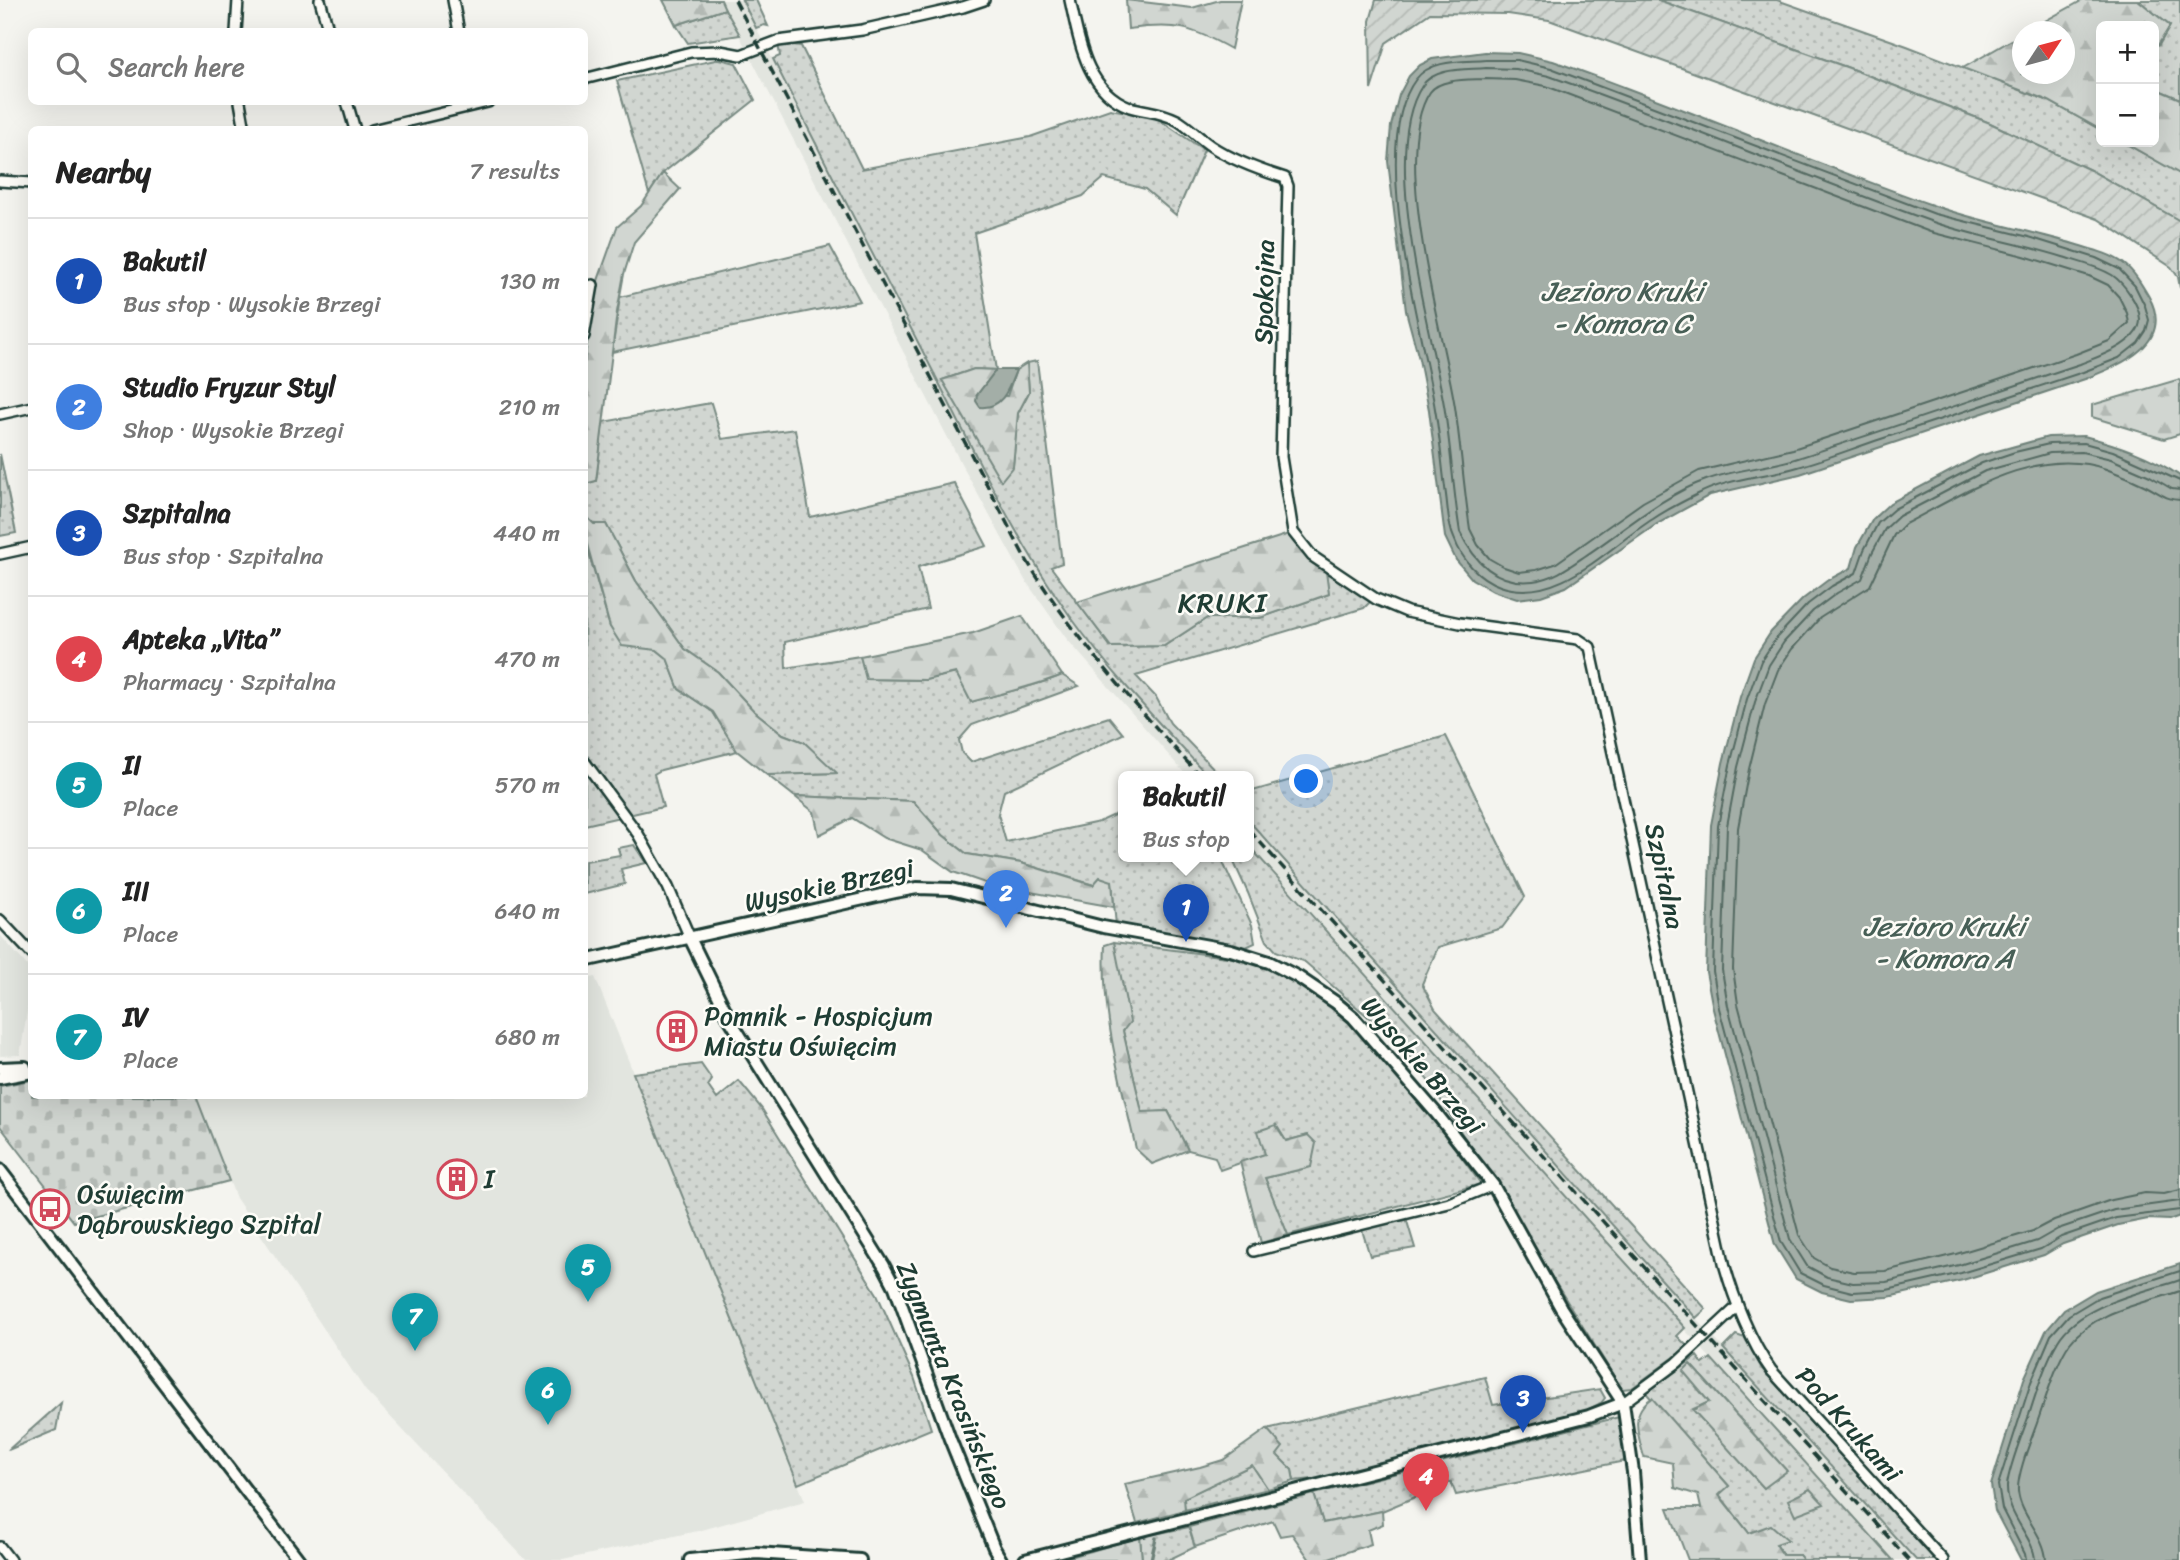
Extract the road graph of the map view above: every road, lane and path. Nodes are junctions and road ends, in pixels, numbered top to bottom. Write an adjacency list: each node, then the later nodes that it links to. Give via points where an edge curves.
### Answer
1 (238, 0): 6 (street)
2 (320, 0): 7 (street)
3 (453, 0): 8 (street)
4 (985, 0): 9 (street, via 862,30 778,41 741,55 691,52)
5 (1070, 0): 22 (street, Spokojna, via 1090,73 1111,98 1132,108 1158,111 1239,162 1285,178 1281,457 1293,532 1312,556 1376,599 1407,612 1578,639)
6 (236, 28)
7 (327, 28)
8 (457, 28)
9 (588, 78)
10 (241, 105): 13 (street)
11 (348, 105): 14 (street)
12 (466, 105): 15 (street)
13 (244, 126)
14 (354, 126)
15 (387, 126)
16 (0, 181): 17 (street)
17 (28, 183)
18 (28, 408): 19 (street)
19 (0, 414)
20 (28, 548): 21 (street)
21 (0, 554)
22 (1590, 647): 35 (street, Szpitalna, via 1725,1267)
23 (588, 767): 25 (street, Zygmunta Krasińskiego, via 645,845)
24 (0, 920): 26 (street)
25 (691, 938): 27 (street, Wysokie Brzegi); 33 (street, Wysokie Brzegi, via 935,887 1257,958 1315,987 1353,1017); 42 (street, Zygmunta Krasińskiego, via 729,1018 895,1287 950,1439)
26 (28, 950)
27 (588, 960)
28 (0, 1068): 29 (street)
29 (28, 1069)
30 (28, 1070): 31 (street)
31 (0, 1078)
32 (0, 1170): 39 (street)
33 (1493, 1185): 34 (street, via 1449,1203); 36 (street, Wysokie Brzegi, via 1561,1308)
34 (1254, 1251)
35 (1738, 1306): 36 (street, via 1677,1363); 45 (street, Pod Krukami, via 1771,1370)
36 (1623, 1403): 43 (street, via 1589,1416); 44 (street, Wysokie Brzegi)
37 (0, 1547): 38 (street)
38 (10, 1560)
39 (299, 1560)
40 (690, 1560): 41 (street, via 756,1553)
41 (860, 1560)
42 (1001, 1560)
43 (1025, 1560)
44 (1640, 1560)
45 (1943, 1560)

